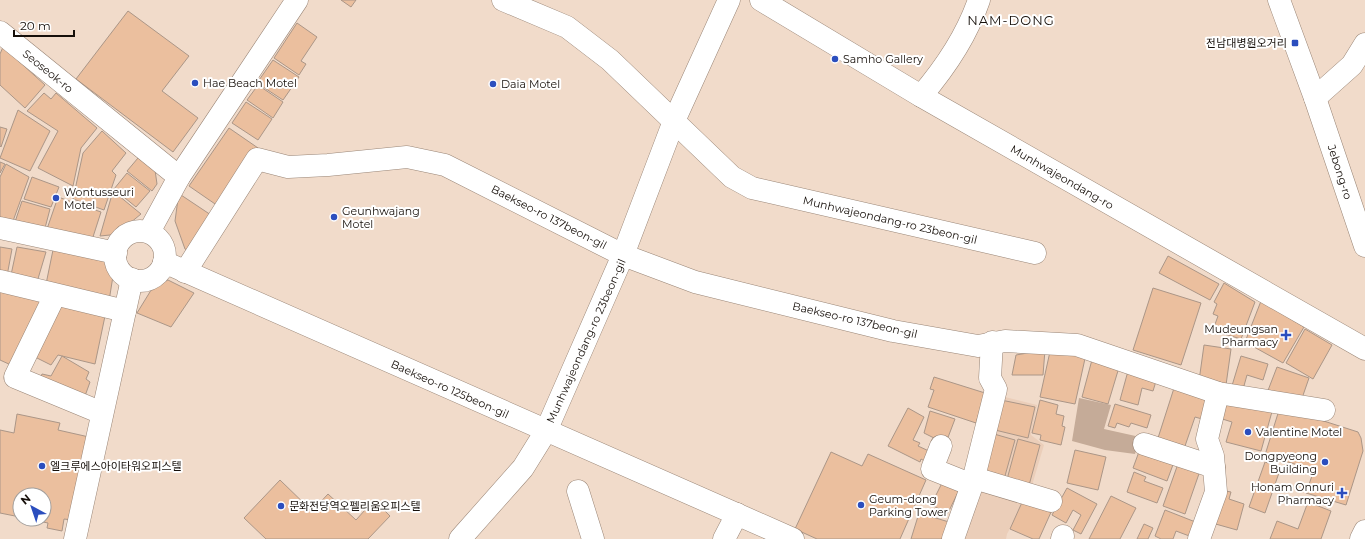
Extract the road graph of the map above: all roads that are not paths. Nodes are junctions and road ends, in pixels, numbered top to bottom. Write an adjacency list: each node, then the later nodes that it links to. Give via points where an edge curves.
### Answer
1 (729, 0): 11 (street, Munhwajeondang-ro 23beon-gil)
2 (761, 0): 9 (street, Munhwajeondang-ro)
3 (979, 0): 9 (street, via 941,72)
4 (1279, 0): 10 (street, Jebong-ro)
5 (504, 1): 11 (street, Munhwajeondang-ro 23beon-gil, via 566,27 610,60)
6 (292, 2): 12 (street)
7 (0, 32): 12 (street, Seoseok-ro)
8 (1365, 44): 10 (street, via 1352,65)
9 (921, 96): 26 (street, Munhwajeondang-ro)
10 (1315, 98): 15 (street, Jebong-ro)
11 (674, 121): 17 (street, Munhwajeondang-ro 23beon-gil, via 732,177 752,188); 18 (street, Munhwajeondang-ro 23beon-gil)
12 (180, 177): 14 (street)
13 (0, 228): 16 (street)
14 (149, 232): 16 (street, via 137,231 126,235 119,243); 19 (street, via 162,243)
15 (1365, 246)
16 (116, 253): 21 (street, via 120,271)
17 (1035, 253)
18 (623, 255): 20 (street, Baekseo-ro 137beon-gil, via 445,164 407,157 288,167 257,159); 25 (street, Baekseo-ro 137beon-gil, via 695,282 893,331 978,346); 30 (street, Munhwajeondang-ro 23beon-gil)
19 (164, 262): 20 (street, Baekseo-ro 125beon-gil); 21 (street, via 161,270 153,277 143,280)
20 (185, 272): 30 (street, Baekseo-ro 125beon-gil)
21 (132, 279): 24 (street)
22 (0, 281): 23 (street)
23 (55, 295): 24 (street); 29 (street, via 15,377)
24 (125, 311): 29 (street)
25 (992, 342): 27 (street, Baekseo-ro 137beon-gil, via 1005,340 1077,345); 34 (street, via 990,378 996,389)
26 (1365, 349)
27 (1218, 393): 28 (street, Baekseo-ro 137beon-gil); 33 (street, via 1207,439)
28 (1324, 410)
29 (102, 413): 39 (street)
30 (546, 431): 37 (street, Baekseo-ro 125beon-gil); 40 (street, Munhwajeondang-ro 23beon-gil, via 523,468)
31 (1144, 444): 33 (street)
32 (941, 446): 34 (street, via 932,469)
33 (1214, 467): 45 (street, via 1216,492)
34 (973, 481): 36 (street); 44 (street)
35 (578, 491): 41 (street)
36 (1050, 501)
37 (737, 514): 42 (street); 43 (street, Baekseo-ro 125beon-gil)
38 (1365, 531): 46 (street)
39 (75, 539)
40 (460, 539)
41 (593, 539)
42 (724, 539)
43 (793, 539)
44 (953, 539)
45 (1199, 539)
46 (1361, 539)

